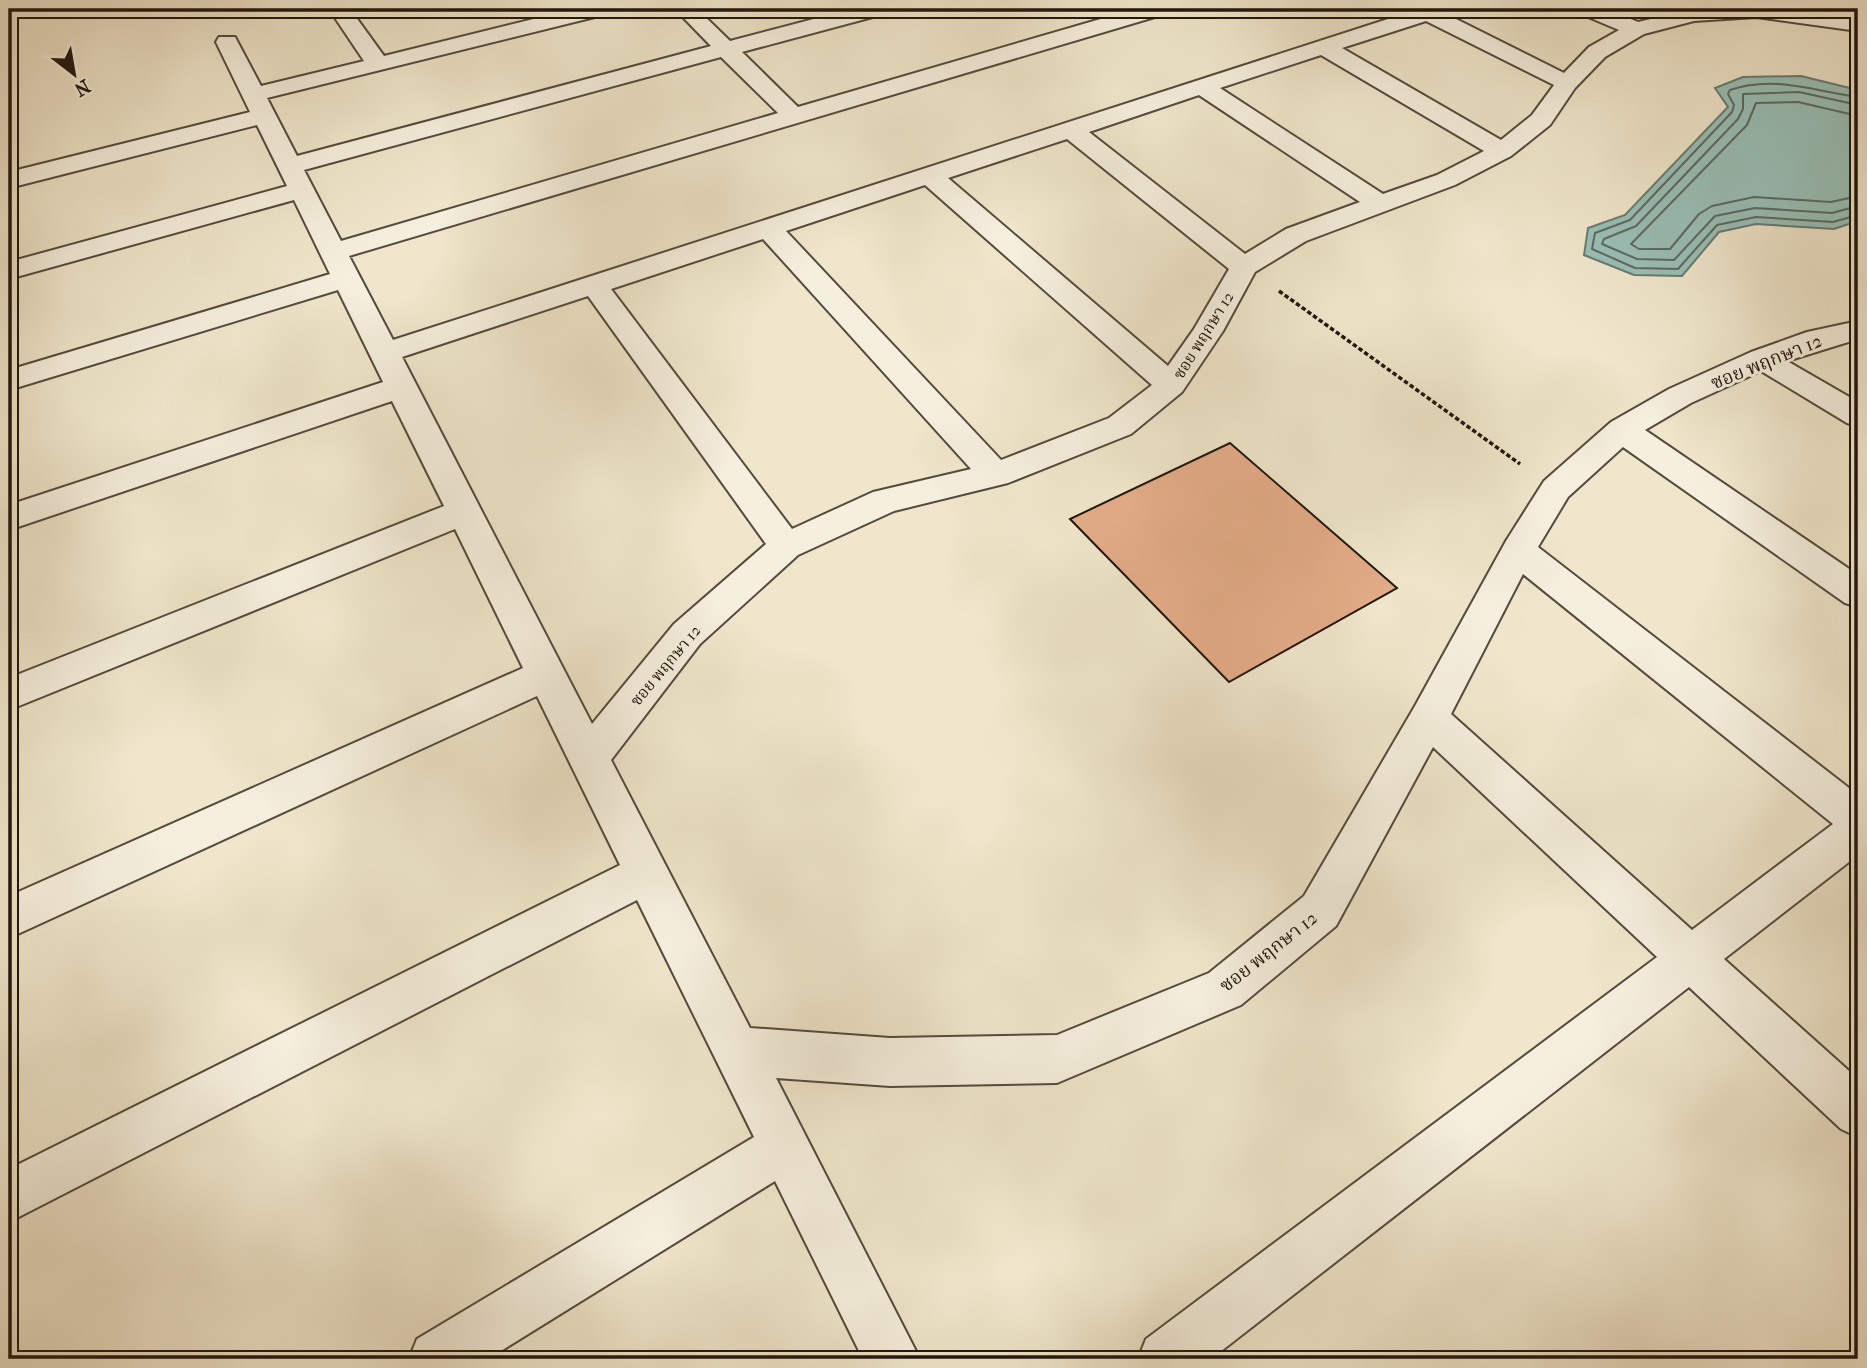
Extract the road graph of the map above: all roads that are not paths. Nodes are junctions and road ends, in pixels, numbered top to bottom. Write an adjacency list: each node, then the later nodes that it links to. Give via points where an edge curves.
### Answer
1 (339, 9): 16 (street)
2 (503, 9): 11 (street)
3 (600, 9): 11 (street)
4 (685, 9): 15 (street)
5 (876, 9): 15 (street)
6 (1157, 9): 20 (street)
7 (1589, 9): 12 (street)
8 (1758, 10): 10 (street, ซอย พฤกษา 12); 12 (street, ซอย พฤกษา 12, via 1694,15)
9 (1434, 11): 14 (street); 17 (street)
10 (1858, 24)
11 (520, 29): 16 (street)
12 (1636, 29): 17 (street, ซอย พฤกษา 12, via 1597,52)
13 (227, 42): 19 (street)
14 (1322, 47): 18 (street); 22 (street)
15 (727, 48): 20 (street); 24 (street)
16 (378, 64): 19 (street)
17 (1567, 83): 22 (street, ซอย พฤกษา 12, via 1541,120)
18 (1202, 87): 21 (street); 26 (street)
19 (259, 105): 24 (street); 25 (street)
20 (794, 116): 28 (street)
21 (1070, 129): 23 (street); 29 (street)
22 (1502, 151): 26 (street, ซอย พฤกษา 12, via 1446,180)
23 (929, 175): 27 (street); 36 (street)
24 (296, 178): 28 (street); 30 (street)
25 (9, 180)
26 (1380, 204): 29 (street, ซอย พฤกษา 12, via 1296,236)
27 (768, 228): 31 (street); 40 (street)
28 (339, 265): 33 (street); 35 (street)
29 (1244, 267): 36 (street, ซอย พฤกษา 12)
30 (9, 271)
31 (593, 284): 33 (street); 43 (street)
32 (1858, 330): 34 (street, ซอย พฤกษา 12)
33 (384, 353): 37 (street)
34 (1762, 359): 38 (street); 39 (street, ซอย พฤกษา 12, via 1680,396)
35 (9, 380)
36 (1171, 386): 40 (street, ซอย พฤกษา 12, via 1120,426)
37 (401, 387): 41 (street); 42 (street)
38 (1858, 416)
39 (1622, 430): 44 (street, ซอย พฤกษา 12, via 1556,489); 45 (street)
40 (996, 475): 43 (street, ซอย พฤกษา 12, via 885,501)
41 (464, 512): 46 (street); 47 (street)
42 (9, 518)
43 (786, 546): 49 (street, ซอย พฤกษา 12, via 687,634)
44 (1518, 550): 48 (street, ซอย พฤกษา 12); 50 (street)
45 (1858, 593)
46 (546, 675): 49 (street); 53 (street)
47 (9, 694)
48 (1429, 718): 54 (street); 55 (street, ซอย พฤกษา 12, via 1320,911 1225,989 1058,1059 890,1062)
49 (588, 759): 52 (street)
50 (1858, 819)
51 (1858, 830): 54 (street)
52 (646, 874): 55 (street); 58 (street)
53 (9, 917)
54 (1690, 959): 56 (street); 61 (street)
55 (736, 1051): 57 (street)
56 (1858, 1112)
57 (784, 1147): 59 (street); 60 (street)
58 (9, 1196)
59 (437, 1359)
60 (892, 1359)
61 (1166, 1359)

